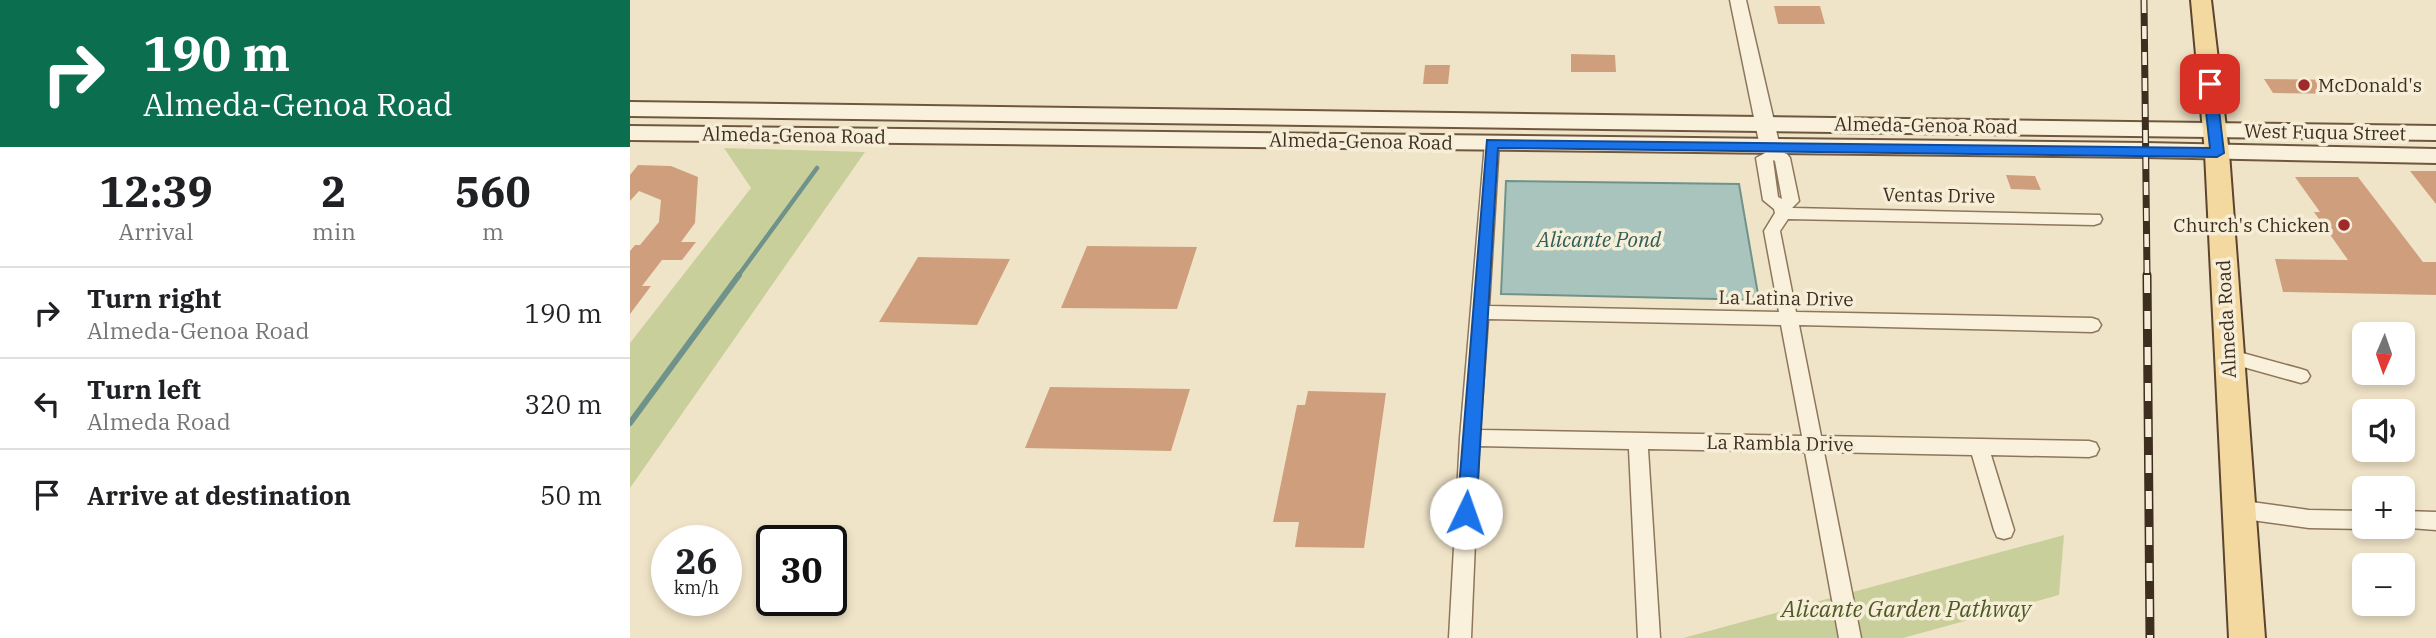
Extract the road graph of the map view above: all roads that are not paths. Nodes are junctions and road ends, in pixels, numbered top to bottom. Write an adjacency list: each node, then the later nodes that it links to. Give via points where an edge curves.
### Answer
1 (1738, 0): 6 (street)
2 (2202, 0): 12 (main road, Almeda Road)
3 (630, 109): 4 (main road, Almeda-Genoa Road)
4 (893, 111): 5 (main road, Almeda-Genoa Road); 10 (main road)
5 (1356, 118): 6 (main road, Almeda-Genoa Road); 11 (main road)
6 (1767, 123): 7 (main road, Almeda-Genoa Road); 15 (street)
7 (1926, 125): 12 (main road, Almeda-Genoa Road); 14 (main road)
8 (630, 133): 10 (main road, Almeda-Genoa Road)
9 (2436, 133): 12 (main road, West Fuqua Street)
10 (876, 136): 11 (main road, Almeda-Genoa Road)
11 (1352, 141): 13 (main road, Almeda-Genoa Road)
12 (2216, 142): 14 (main road, Almeda-Genoa Road); 16 (main road, West Fuqua Street); 22 (main road, Almeda Road)
13 (1492, 143): 15 (main road, Almeda-Genoa Road); 19 (street)
14 (1935, 148): 15 (main road, Almeda-Genoa Road)
15 (1771, 150): 17 (street, via 1764,158 1771,200)
16 (2436, 156)
17 (1782, 209): 18 (street, Ventas Drive); 20 (street, via 1772,231)
18 (2094, 219)
19 (1479, 312): 20 (street, La Latina Drive); 24 (street)
20 (1787, 319): 21 (street, La Latina Drive); 26 (street)
21 (2092, 325)
22 (2228, 356): 23 (street); 29 (main road, Almeda Road)
23 (2301, 376)
24 (1470, 438): 25 (street, La Rambla Drive); 34 (street)
25 (1638, 441): 26 (street, La Rambla Drive); 35 (street)
26 (1812, 443): 27 (street, La Rambla Drive); 36 (street)
27 (1979, 447): 28 (street, La Rambla Drive); 33 (street)
28 (2089, 449)
29 (2237, 509): 30 (street); 37 (main road, Almeda Road)
30 (2352, 520)
31 (2415, 520): 32 (street)
32 (2436, 521)
33 (2004, 530)
34 (1460, 638)
35 (1649, 638)
36 (1850, 638)
37 (2247, 638)

